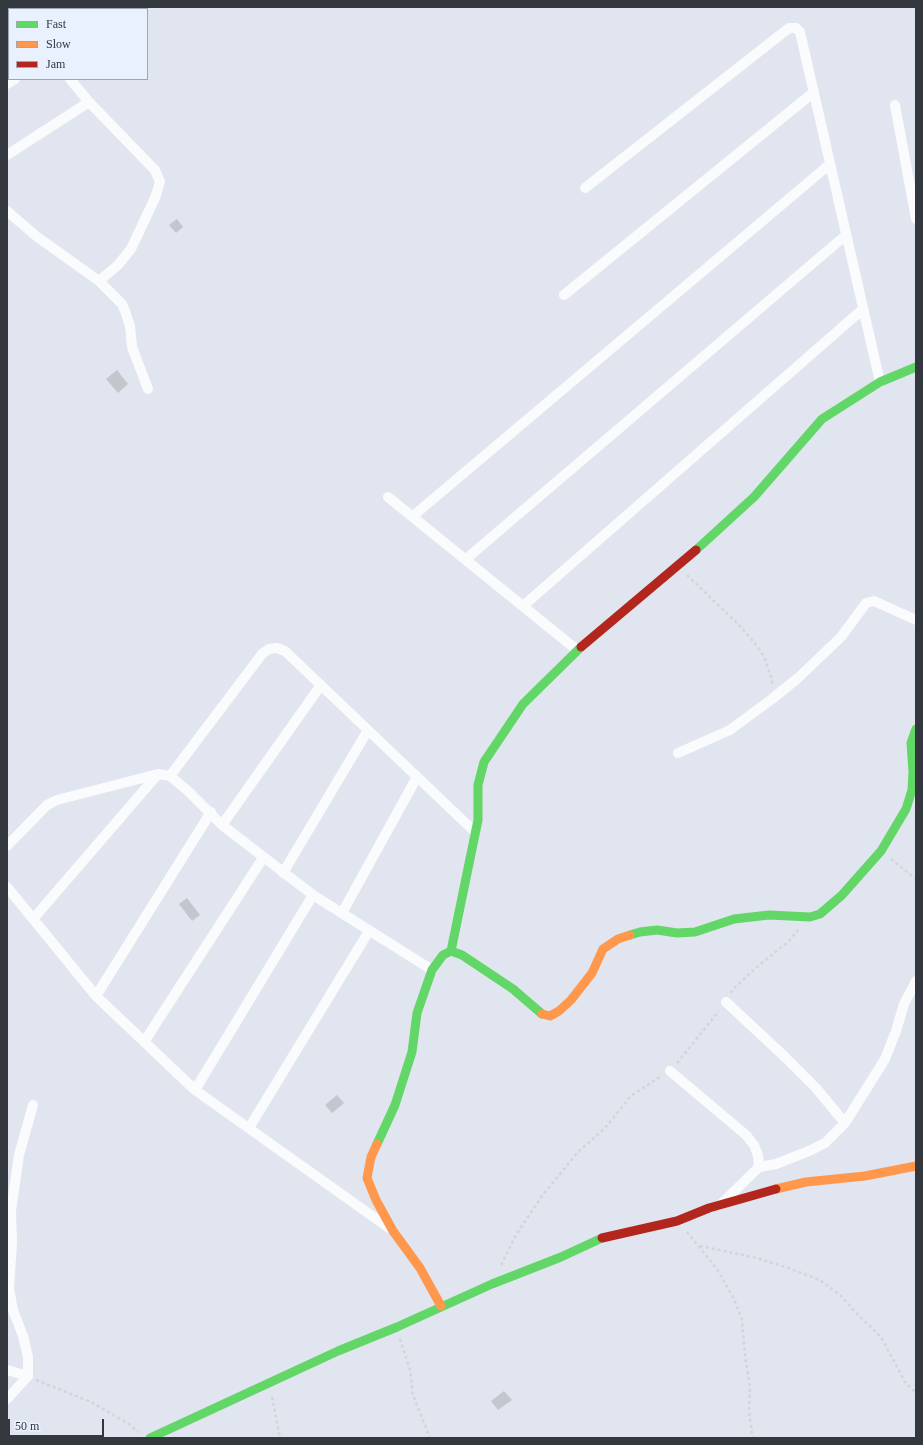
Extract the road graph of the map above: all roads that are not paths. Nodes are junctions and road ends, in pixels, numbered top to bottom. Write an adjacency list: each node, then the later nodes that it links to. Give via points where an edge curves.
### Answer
1 (71, 80): 3 (street)
2 (814, 92): 6 (street); 7 (street, via 800,32 796,28 789,28); 12 (street)
3 (89, 102): 5 (street); 11 (street, via 152,166 160,182 156,198 131,249)
4 (895, 105): 9 (street)
5 (7, 155)
6 (830, 164): 10 (street); 18 (street)
7 (585, 188)
8 (7, 211): 11 (street, via 36,236)
9 (916, 219)
10 (846, 235): 13 (street); 19 (street)
11 (100, 281): 16 (street, via 125,310 132,347)
12 (564, 296)
13 (863, 309): 15 (street); 20 (street)
14 (916, 367): 15 (street)
15 (880, 382): 22 (street, via 822,419 754,497 678,566)
16 (148, 389)
17 (388, 497): 18 (street)
18 (413, 516): 19 (street)
19 (466, 560): 20 (street)
20 (523, 606): 22 (street)
21 (916, 620): 26 (street, via 874,601 866,604 841,637 772,699 730,730)
22 (577, 650): 32 (street, via 523,704 484,762 478,785 478,820)
23 (321, 685): 25 (street); 28 (street, via 285,651 269,649 262,654); 31 (street)
24 (916, 729): 41 (street, via 911,743 912,790 906,809 881,850 861,874 820,914 810,917 769,915 734,919 695,932 657,930 618,938 604,949 592,973 571,1000 559,1012 550,1016 543,1015 513,988 490,972)
25 (368, 730): 29 (street); 35 (street)
26 (678, 753)
27 (158, 774): 28 (street); 33 (street, via 57,800 47,805); 39 (street)
28 (170, 776): 30 (street)
29 (417, 777): 32 (street); 38 (street)
30 (211, 812): 31 (street); 44 (street)
31 (222, 825): 34 (street)
32 (475, 832): 41 (street)
33 (7, 846)
34 (263, 858): 35 (street); 46 (street)
35 (283, 873): 37 (street)
36 (7, 887): 39 (street)
37 (313, 895): 38 (street); 48 (street)
38 (342, 913): 40 (street)
39 (33, 919): 44 (street)
40 (369, 931): 42 (street); 51 (street)
41 (451, 951): 42 (street, via 443,955)
42 (432, 970): 55 (street, via 417,1013 412,1052 396,1105 371,1157 367,1178)
43 (916, 981): 50 (street, via 904,1004 884,1059)
44 (96, 996): 46 (street)
45 (726, 1002): 50 (street, via 816,1088)
46 (144, 1042): 48 (street)
47 (670, 1071): 53 (street, via 746,1134 754,1144)
48 (195, 1090): 51 (street)
49 (33, 1105): 58 (street, via 18,1155 11,1211 10,1289 28,1357)
50 (845, 1123): 53 (street, via 825,1143 776,1164)
51 (249, 1128): 55 (street)
52 (916, 1166): 54 (street, via 865,1176 806,1182)
53 (759, 1167): 54 (street)
54 (720, 1205): 56 (street, via 677,1221 602,1238)
55 (394, 1231): 56 (street, via 420,1268)
56 (441, 1306): 60 (street)
57 (7, 1370): 58 (street)
58 (28, 1376): 59 (street)
59 (7, 1399)
60 (150, 1438)

